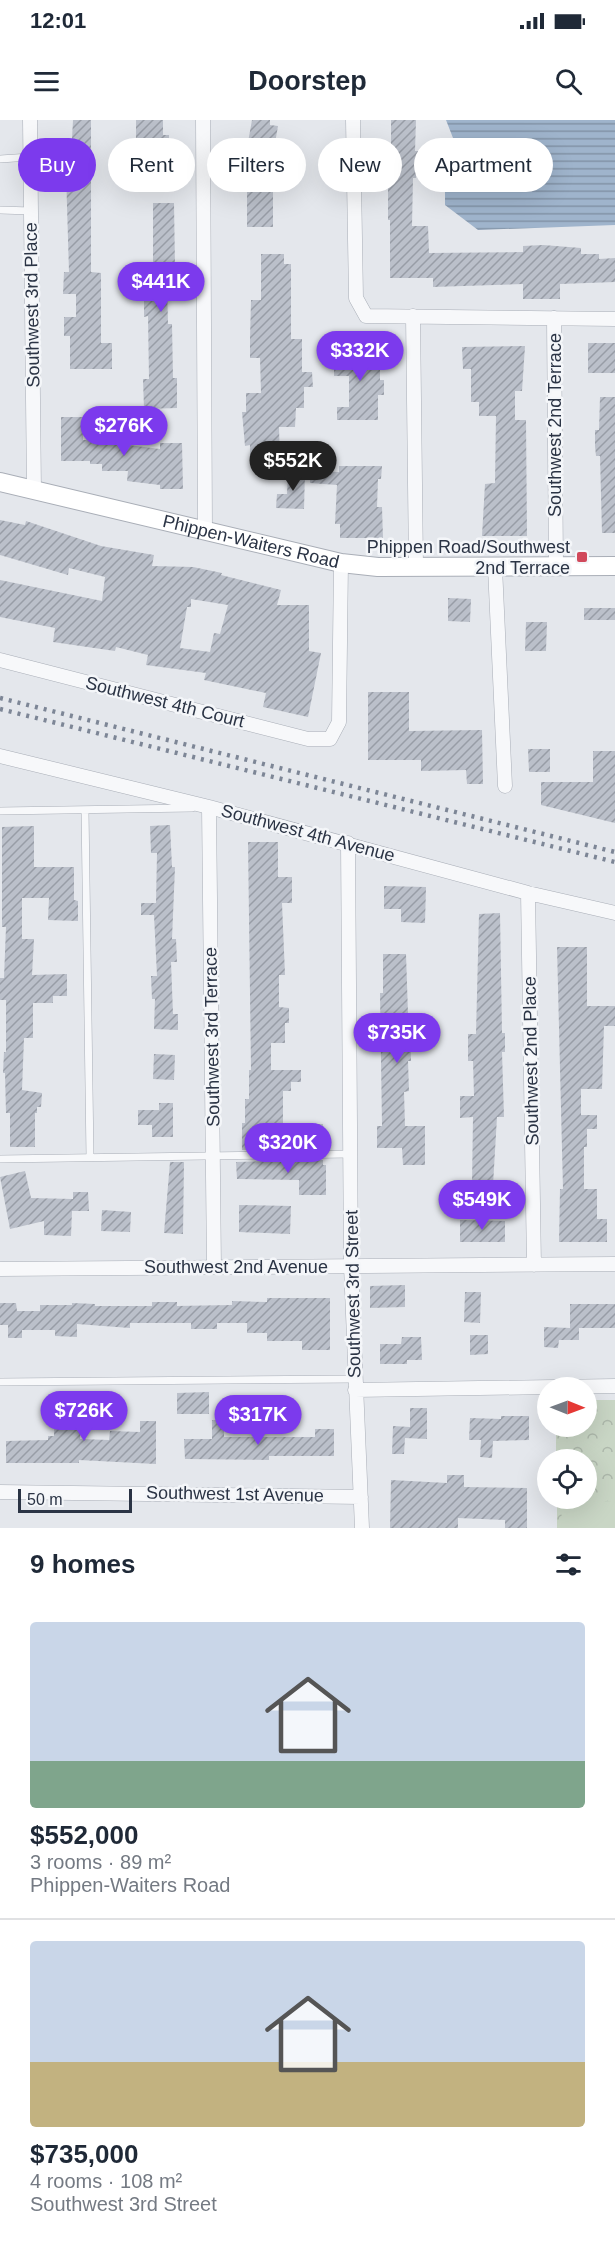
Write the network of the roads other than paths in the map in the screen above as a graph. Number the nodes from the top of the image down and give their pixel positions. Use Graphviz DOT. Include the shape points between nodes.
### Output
graph roads {
  1 [pos="30,120"];
  2 [pos="202,120"];
  3 [pos="353,120"];
  4 [pos="30,138"];
  5 [pos="18,158"];
  6 [pos="0,159"];
  7 [pos="31,192"];
  8 [pos="0,210"];
  9 [pos="31,212"];
  10 [pos="413,316"];
  11 [pos="554,318"];
  12 [pos="615,319"];
  13 [pos="0,482"];
  14 [pos="34,491"];
  15 [pos="206,530"];
  16 [pos="341,563"];
  17 [pos="615,566"];
  18 [pos="416,567"];
  19 [pos="495,567"];
  20 [pos="556,567"];
  21 [pos="0,660"];
  22 [pos="0,756"];
  23 [pos="505,786"];
  24 [pos="209,807"];
  25 [pos="85,810"];
  26 [pos="0,811"];
  27 [pos="348,843"];
  28 [pos="528,893"];
  29 [pos="615,913"];
  30 [pos="350,1154"];
  31 [pos="213,1155"];
  32 [pos="90,1157"];
  33 [pos="0,1159"];
  34 [pos="615,1264"];
  35 [pos="534,1265"];
  36 [pos="351,1266"];
  37 [pos="214,1267"];
  38 [pos="0,1269"];
  39 [pos="0,1382"];
  40 [pos="355,1384"];
  41 [pos="615,1386"];
  42 [pos="0,1492"];
  43 [pos="361,1497"];
  44 [pos="362,1528"];
  1 -- 4 [label="street, Southwest 3rd Place"];
  2 -- 15 [label="street"];
  3 -- 10 [label="street" via="356,298 366,316"];
  5 -- 6 [label="lane"];
  7 -- 9 [label="street, Southwest 3rd Place"];
  8 -- 9 [label="lane"];
  9 -- 14 [label="street, Southwest 3rd Place"];
  10 -- 11 [label="street"];
  10 -- 18 [label="street"];
  11 -- 12 [label="street"];
  11 -- 20 [label="street, Southwest 2nd Terrace"];
  13 -- 14 [label="street, Phippen-Waiters Road"];
  14 -- 15 [label="street, Phippen-Waiters Road"];
  15 -- 16 [label="street, Phippen-Waiters Road"];
  16 -- 18 [label="street, Phippen-Waiters Road"];
  16 -- 21 [label="street, Southwest 4th Court" via="339,722 330,739 308,739"];
  17 -- 20 [label="street, Phippen-Waiters Road"];
  18 -- 19 [label="street, Phippen-Waiters Road"];
  19 -- 20 [label="street, Phippen-Waiters Road"];
  19 -- 23 [label="street"];
  22 -- 24 [label="street, Southwest 4th Avenue"];
  24 -- 25 [label="lane"];
  24 -- 27 [label="street, Southwest 4th Avenue"];
  24 -- 31 [label="street, Southwest 3rd Terrace"];
  25 -- 26 [label="lane"];
  25 -- 32 [label="lane"];
  27 -- 28 [label="street, Southwest 4th Avenue"];
  27 -- 30 [label="street, Southwest 3rd Street"];
  28 -- 29 [label="street, Southwest 4th Avenue"];
  28 -- 35 [label="street, Southwest 2nd Place"];
  30 -- 31 [label="lane"];
  30 -- 36 [label="street, Southwest 3rd Street"];
  31 -- 32 [label="lane"];
  31 -- 37 [label="street, Southwest 3rd Terrace"];
  32 -- 33 [label="lane"];
  34 -- 35 [label="street, Southwest 2nd Avenue"];
  35 -- 36 [label="street, Southwest 2nd Avenue"];
  36 -- 37 [label="street, Southwest 2nd Avenue"];
  36 -- 40 [label="street, Southwest 3rd Street"];
  37 -- 38 [label="street, Southwest 2nd Avenue"];
  39 -- 40 [label="lane"];
  40 -- 41 [label="street"];
  40 -- 43 [label="street, Southwest 3rd Street"];
  42 -- 43 [label="street, Southwest 1st Avenue"];
  43 -- 44 [label="street, Southwest 3rd Street"];
}
